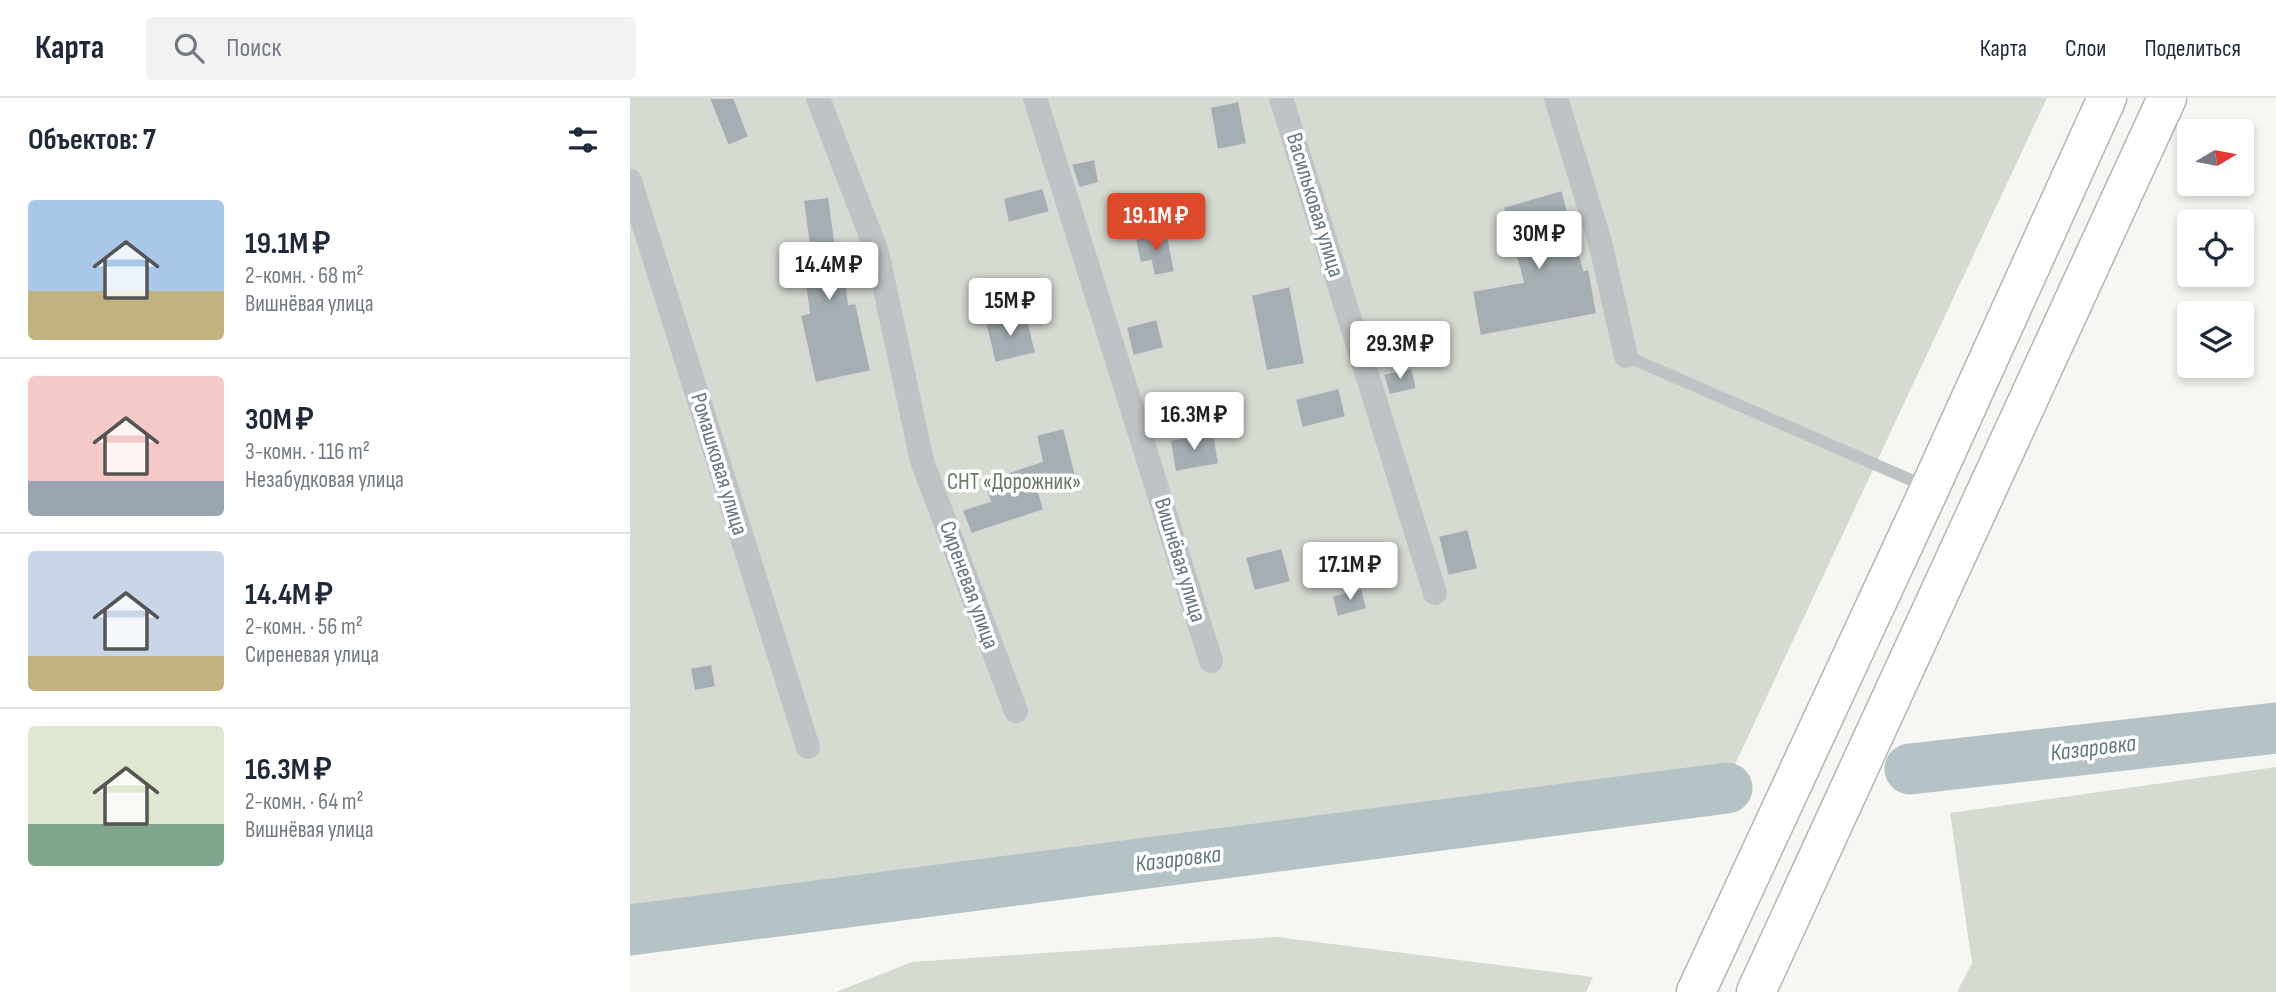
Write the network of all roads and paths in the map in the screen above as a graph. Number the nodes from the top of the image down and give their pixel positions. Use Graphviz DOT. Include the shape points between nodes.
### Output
graph roads {
  1 [pos="818,98"];
  2 [pos="1035,98"];
  3 [pos="1281,98"];
  4 [pos="1556,98"];
  5 [pos="2107,98"];
  6 [pos="2167,98"];
  7 [pos="630,181"];
  8 [pos="1626,356"];
  9 [pos="1930,488"];
  10 [pos="1435,593"];
  11 [pos="1211,661"];
  12 [pos="1016,711"];
  13 [pos="808,747"];
  14 [pos="1696,992"];
  15 [pos="1756,992"];
  1 -- 12 [label="street, Сиреневая улица" via="877,252 922,461"];
  2 -- 11 [label="street, Вишнёвая улица"];
  3 -- 10 [label="street, Васильковая улица"];
  4 -- 8 [label="street" via="1600,242"];
  5 -- 9 [label="highway"];
  6 -- 15 [label="highway"];
  7 -- 13 [label="street, Ромашковая улица"];
  8 -- 9 [label="lane"];
  9 -- 14 [label="highway"];
}
